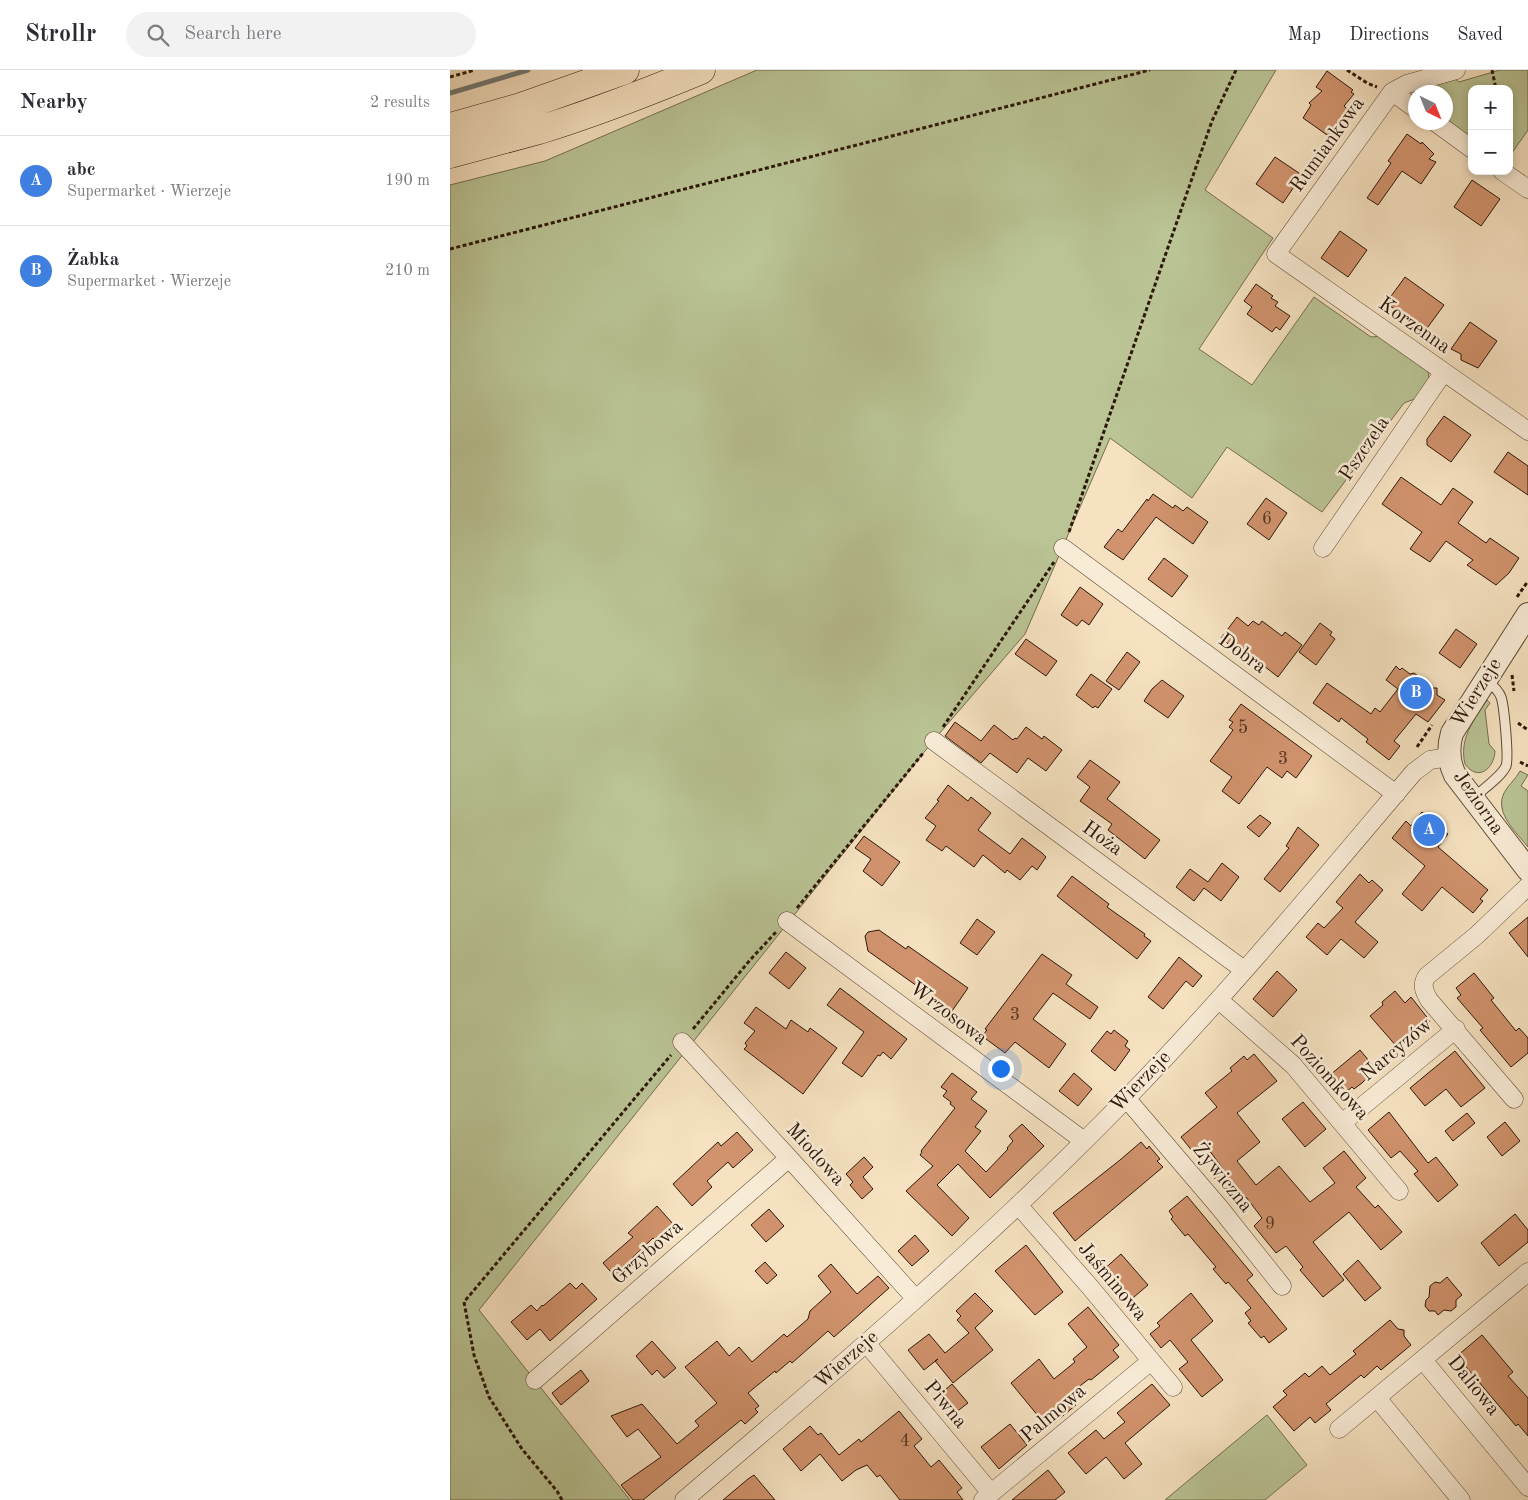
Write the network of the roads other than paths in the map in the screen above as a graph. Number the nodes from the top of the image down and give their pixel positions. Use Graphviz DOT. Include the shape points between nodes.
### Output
graph roads {
  1 [pos="626,70"];
  2 [pos="701,70"];
  3 [pos="1456,70"];
  4 [pos="1392,92"];
  5 [pos="1408,103"];
  6 [pos="450,127"];
  7 [pos="1446,130"];
  8 [pos="1468,146"];
  9 [pos="450,154"];
  10 [pos="1508,175"];
  11 [pos="1528,189"];
  12 [pos="1276,254"];
  13 [pos="1443,373"];
  14 [pos="1528,431"];
  15 [pos="1063,548"];
  16 [pos="1323,548"];
  17 [pos="1528,614"];
  18 [pos="1486,680"];
  19 [pos="934,741"];
  20 [pos="1449,757"];
  21 [pos="1396,794"];
  22 [pos="1473,798"];
  23 [pos="1528,870"];
  24 [pos="1528,886"];
  25 [pos="787,921"];
  26 [pos="1244,970"];
  27 [pos="1219,1000"];
  28 [pos="1456,1029"];
  29 [pos="682,1042"];
  30 [pos="1126,1098"];
  31 [pos="1514,1099"];
  32 [pos="1342,1123"];
  33 [pos="1084,1141"];
  34 [pos="789,1158"];
  35 [pos="1399,1191"];
  36 [pos="1018,1205"];
  37 [pos="1528,1272"];
  38 [pos="1282,1286"];
  39 [pos="915,1298"];
  40 [pos="867,1344"];
  41 [pos="1423,1360"];
  42 [pos="1151,1361"];
  43 [pos="535,1380"];
  44 [pos="1173,1387"];
  45 [pos="1377,1398"];
  46 [pos="1339,1429"];
  47 [pos="1528,1487"];
  48 [pos="987,1497"];
  49 [pos="684,1500"];
  50 [pos="1461,1500"];
  1 -- 6 [label="main road" via="521,107"];
  2 -- 9 [label="main road" via="588,114"];
  3 -- 4 [label="street, Rumiankowa" via="1407,84"];
  4 -- 5 [label="street"];
  4 -- 12 [label="street, Rumiankowa"];
  7 -- 8 [label="street"];
  10 -- 11 [label="street"];
  12 -- 13 [label="street, Korzenna"];
  13 -- 14 [label="street, Korzenna"];
  13 -- 16 [label="street, Pszczela"];
  15 -- 21 [label="street, Dobra"];
  17 -- 18 [label="street, Wierzeje"];
  18 -- 20 [label="street, Wierzeje" via="1452,733"];
  18 -- 22 [label="lane" via="1501,697 1508,752 1506,766 1501,773"];
  19 -- 26 [label="street, Hoża"];
  20 -- 21 [label="street, Wierzeje" via="1425,763"];
  20 -- 22 [label="street, Jeziorna" via="1455,775"];
  21 -- 26 [label="street, Wierzeje"];
  22 -- 23 [label="street, Jeziorna"];
  24 -- 28 [label="street" via="1424,981 1429,1000"];
  25 -- 33 [label="street, Wrzosowa"];
  26 -- 27 [label="street, Wierzeje"];
  27 -- 30 [label="street, Wierzeje"];
  27 -- 32 [label="street, Poziomkowa" via="1293,1065"];
  28 -- 31 [label="street"];
  28 -- 32 [label="street, Narcyzów"];
  29 -- 34 [label="street, Miodowa"];
  30 -- 33 [label="street, Wierzeje"];
  30 -- 38 [label="street, Żywiczna"];
  32 -- 35 [label="street, Poziomkowa"];
  33 -- 36 [label="street, Wierzeje"];
  34 -- 39 [label="street, Miodowa"];
  34 -- 43 [label="street, Grzybowa"];
  36 -- 39 [label="street, Wierzeje"];
  36 -- 42 [label="street, Jaśminowa"];
  37 -- 41 [label="street, Daliowa"];
  39 -- 40 [label="street, Wierzeje"];
  40 -- 48 [label="street, Piwna"];
  40 -- 49 [label="street, Wierzeje"];
  41 -- 45 [label="street, Daliowa"];
  41 -- 47 [label="street, Daliowa"];
  42 -- 44 [label="street, Jaśminowa"];
  42 -- 48 [label="street, Palmowa"];
  45 -- 46 [label="street, Daliowa"];
  45 -- 50 [label="street"];
}
